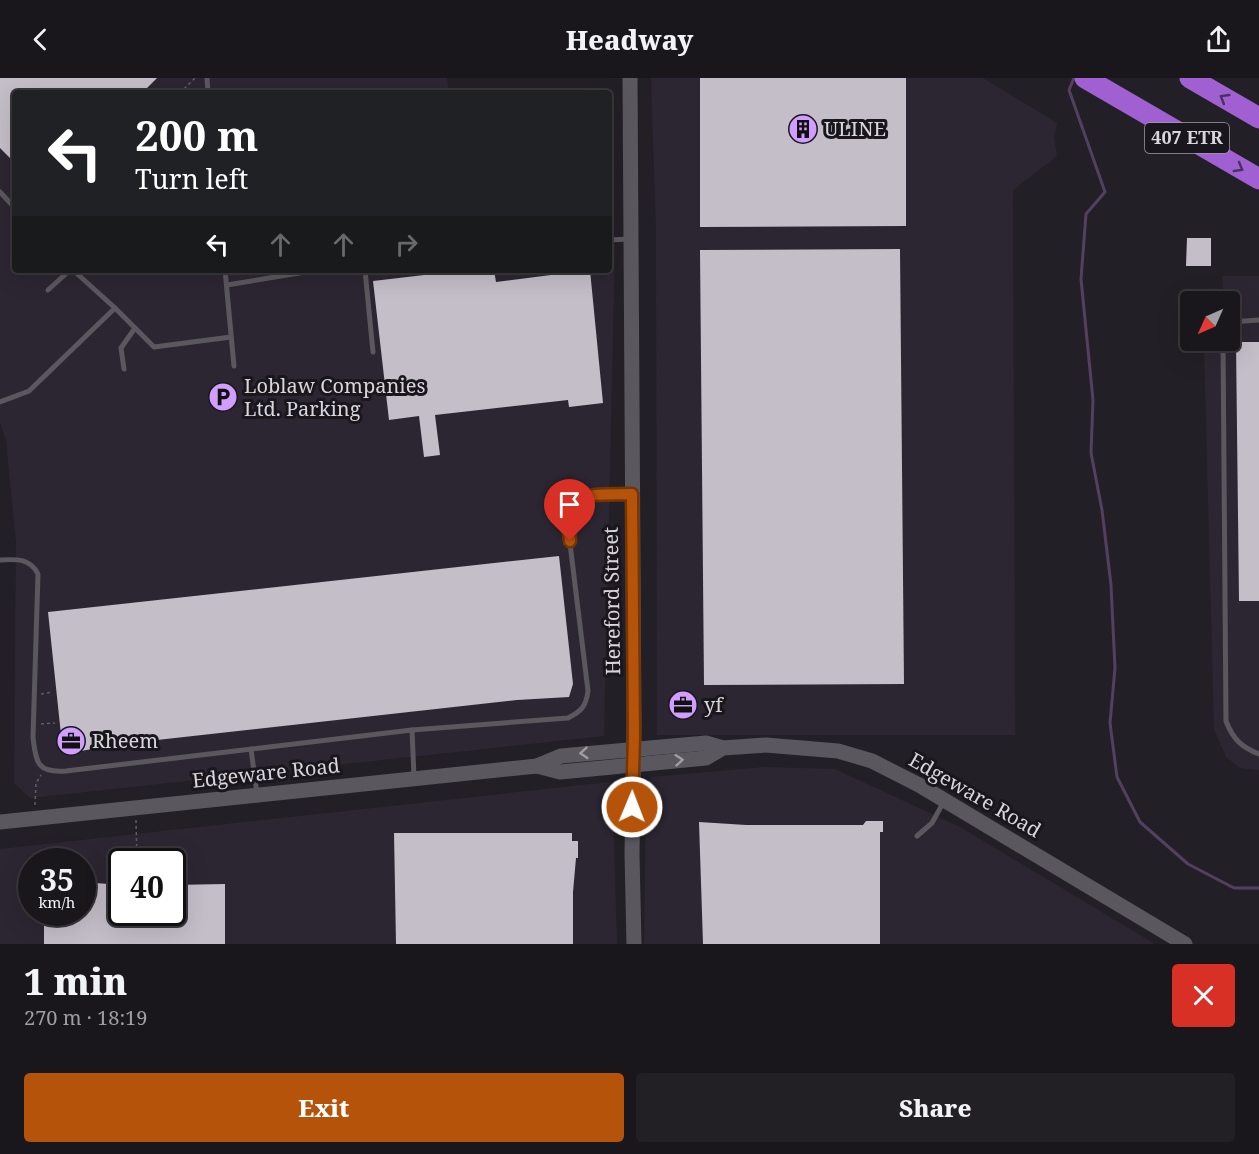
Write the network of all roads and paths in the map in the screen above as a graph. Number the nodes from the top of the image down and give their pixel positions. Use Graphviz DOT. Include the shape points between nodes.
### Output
graph roads {
  1 [pos="195,78"];
  2 [pos="630,78"];
  3 [pos="1085,78"];
  4 [pos="1190,78"];
  5 [pos="183,90"];
  6 [pos="1259,118"];
  7 [pos="1259,179"];
  8 [pos="0,192"];
  9 [pos="12,205"];
  10 [pos="632,239"];
  11 [pos="612,240"];
  12 [pos="68,273"];
  13 [pos="75,273"];
  14 [pos="225,273"];
  15 [pos="299,273"];
  16 [pos="365,273"];
  17 [pos="226,285"];
  18 [pos="48,290"];
  19 [pos="115,308"];
  20 [pos="1259,320"];
  21 [pos="1240,321"];
  22 [pos="135,328"];
  23 [pos="231,337"];
  24 [pos="1223,351"];
  25 [pos="373,352"];
  26 [pos="234,366"];
  27 [pos="124,369"];
  28 [pos="0,402"];
  29 [pos="632,494"];
  30 [pos="0,560"];
  31 [pos="52,692"];
  32 [pos="34,695"];
  33 [pos="55,723"];
  34 [pos="33,725"];
  35 [pos="412,730"];
  36 [pos="723,748"];
  37 [pos="251,749"];
  38 [pos="634,749"];
  39 [pos="1259,754"];
  40 [pos="633,765"];
  41 [pos="537,766"];
  42 [pos="46,770"];
  43 [pos="414,779"];
  44 [pos="257,795"];
  45 [pos="944,800"];
  46 [pos="135,808"];
  47 [pos="35,818"];
  48 [pos="0,822"];
  49 [pos="916,836"];
  50 [pos="137,848"];
  51 [pos="634,944"];
  52 [pos="1185,944"];
  1 -- 5 [label="path"];
  2 -- 10 [label="street, Hereford Street"];
  3 -- 7 [label="highway, 407 ETR, one-way"];
  6 -- 4 [label="highway, 407 ETR, one-way"];
  8 -- 9 [label="lane"];
  10 -- 11 [label="lane"];
  10 -- 29 [label="street, Hereford Street"];
  12 -- 18 [label="lane"];
  13 -- 19 [label="lane"];
  14 -- 17 [label="lane"];
  15 -- 17 [label="lane"];
  16 -- 25 [label="lane"];
  17 -- 23 [label="lane"];
  19 -- 22 [label="lane"];
  19 -- 28 [label="lane" via="29,391"];
  20 -- 21 [label="lane"];
  22 -- 23 [label="lane" via="154,347"];
  22 -- 27 [label="lane" via="121,348"];
  23 -- 26 [label="lane"];
  24 -- 39 [label="lane" via="1226,721 1240,744"];
  29 -- 35 [label="lane" via="591,496 576,501 567,519 588,691 586,704 579,712 567,717"];
  29 -- 38 [label="street, Hereford Street"];
  30 -- 32 [label="lane" via="22,560 38,574"];
  31 -- 32 [label="path"];
  32 -- 34 [label="lane"];
  33 -- 34 [label="path"];
  34 -- 42 [label="lane" via="35,757"];
  35 -- 37 [label="lane"];
  35 -- 43 [label="lane"];
  36 -- 38 [label="street, Edgeware Road" via="706,743"];
  40 -- 36 [label="street, Edgeware Road, one-way" via="706,758"];
  36 -- 45 [label="street, Edgeware Road" via="766,745 838,751 873,761"];
  37 -- 42 [label="lane" via="66,771"];
  37 -- 44 [label="lane"];
  38 -- 40 [label="street, Hereford Street"];
  38 -- 41 [label="street, Edgeware Road, one-way" via="561,756"];
  40 -- 41 [label="street, Edgeware Road" via="560,772"];
  40 -- 51 [label="street, Hereford Street"];
  41 -- 43 [label="street, Edgeware Road"];
  42 -- 47 [label="path" via="36,783"];
  43 -- 44 [label="street, Edgeware Road"];
  44 -- 46 [label="street, Edgeware Road"];
  45 -- 49 [label="lane" via="932,823"];
  45 -- 52 [label="street, Edgeware Road"];
  46 -- 47 [label="street, Edgeware Road"];
  46 -- 50 [label="path"];
  47 -- 48 [label="street, Edgeware Road"];
}
